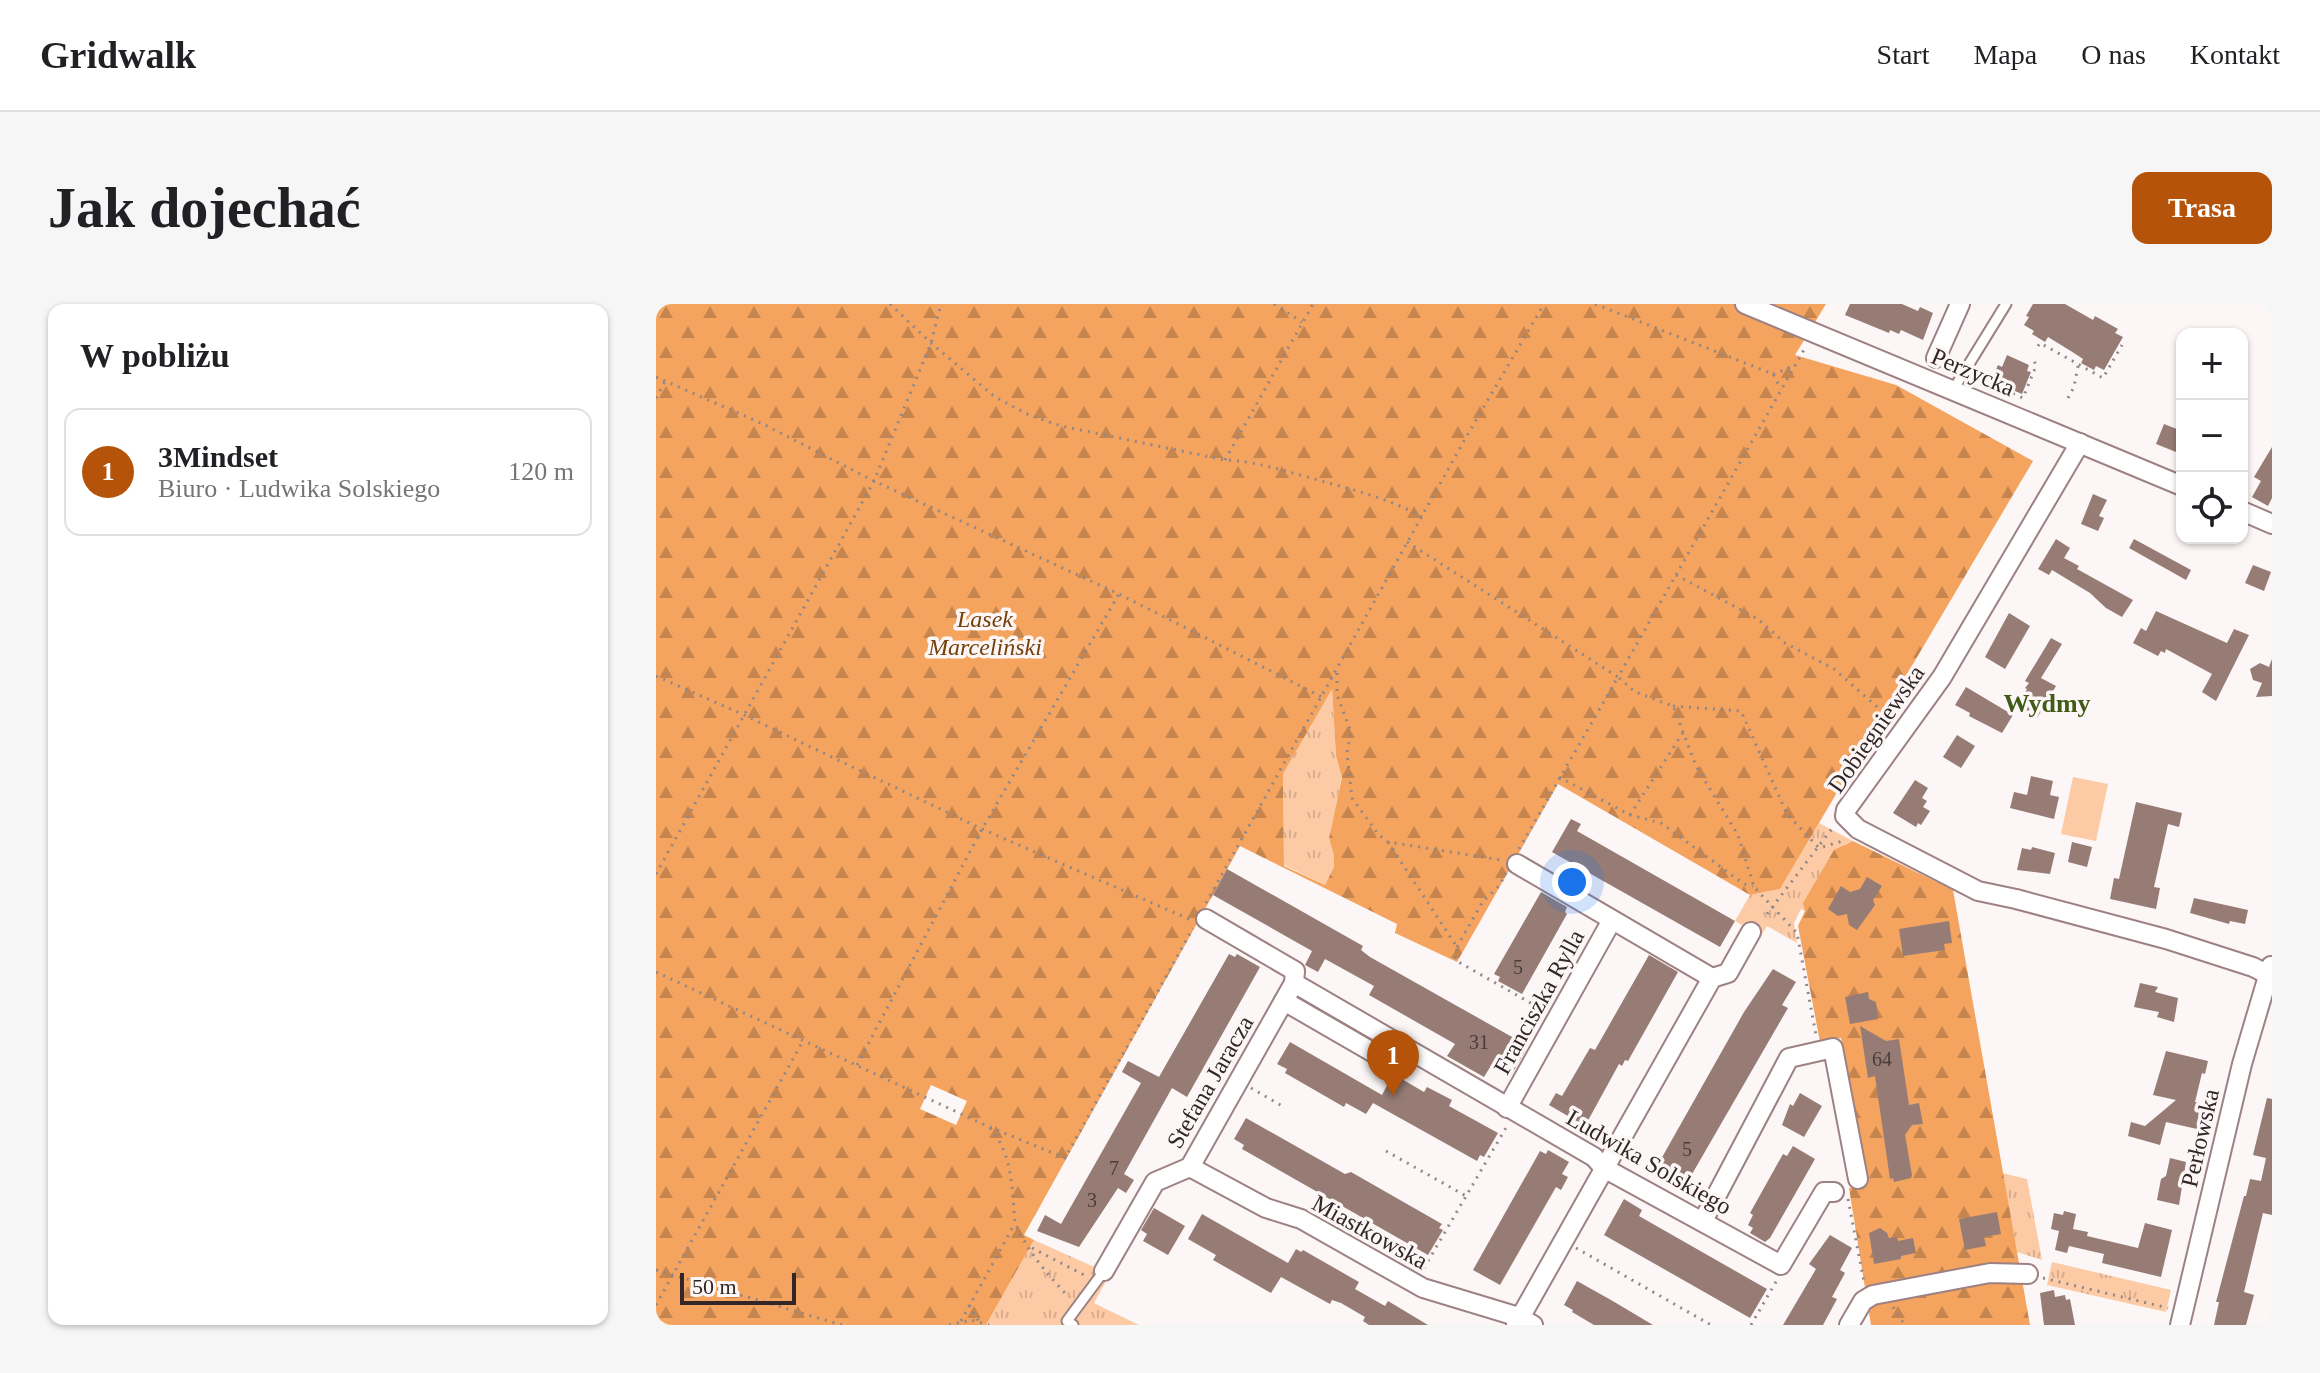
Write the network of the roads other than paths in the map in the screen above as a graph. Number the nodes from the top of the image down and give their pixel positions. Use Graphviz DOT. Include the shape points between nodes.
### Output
graph roads {
  1 [pos="1745,304"];
  2 [pos="1960,304"];
  3 [pos="2006,304"];
  4 [pos="1936,358"];
  5 [pos="1926,378"];
  6 [pos="1953,390"];
  7 [pos="2080,443"];
  8 [pos="2176,483"];
  9 [pos="2248,514"];
  10 [pos="2272,524"];
  11 [pos="1514,863"];
  12 [pos="1612,920"];
  13 [pos="1201,921"];
  14 [pos="1751,932"];
  15 [pos="2269,968"];
  16 [pos="1712,978"];
  17 [pos="1294,983"];
  18 [pos="1284,1001"];
  19 [pos="1411,1052"];
  20 [pos="1509,1114"];
  21 [pos="1190,1167"];
  22 [pos="1604,1168"];
  23 [pos="1858,1179"];
  24 [pos="1841,1195"];
  25 [pos="1703,1221"];
  26 [pos="2028,1274"];
  27 [pos="1100,1276"];
  28 [pos="1523,1322"];
  29 [pos="1073,1325"];
  30 [pos="1849,1325"];
  31 [pos="2180,1325"];
  1 -- 5 [label="street, Perzycka"];
  2 -- 4 [label="street"];
  3 -- 6 [label="lane"];
  4 -- 5 [label="lane"];
  5 -- 6 [label="street, Perzycka"];
  6 -- 7 [label="street, Perzycka"];
  7 -- 8 [label="street, Perzycka"];
  7 -- 15 [label="street, Dobiegniewska" via="1942,677 1845,816 1851,825 1978,891"];
  9 -- 10 [label="street"];
  11 -- 12 [label="street"];
  12 -- 16 [label="street"];
  12 -- 20 [label="street, Franciszka Rylla"];
  13 -- 17 [label="street, Ludwika Solskiego" via="1295,971"];
  14 -- 16 [label="street" via="1728,973"];
  15 -- 31 [label="street, Perłowska"];
  16 -- 22 [label="street"];
  17 -- 18 [label="street, Stefana Jaracza"];
  17 -- 19 [label="street, Ludwika Solskiego"];
  18 -- 19 [label="street" via="1386,1060"];
  18 -- 21 [label="street, Stefana Jaracza"];
  19 -- 20 [label="street, Ludwika Solskiego"];
  20 -- 22 [label="street, Ludwika Solskiego" via="1594,1157"];
  21 -- 27 [label="street, Stefana Jaracza" via="1155,1182"];
  21 -- 28 [label="street, Miastkowska" via="1266,1208 1301,1219 1423,1288"];
  22 -- 25 [label="street, Ludwika Solskiego"];
  22 -- 28 [label="street"];
  23 -- 25 [label="street" via="1833,1048 1818,1047 1789,1058"];
  24 -- 25 [label="street, Ludwika Solskiego" via="1824,1192 1781,1265"];
  26 -- 30 [label="street" via="1990,1273 1873,1295 1863,1301"];
  27 -- 29 [label="lane" via="1067,1321"];
}
